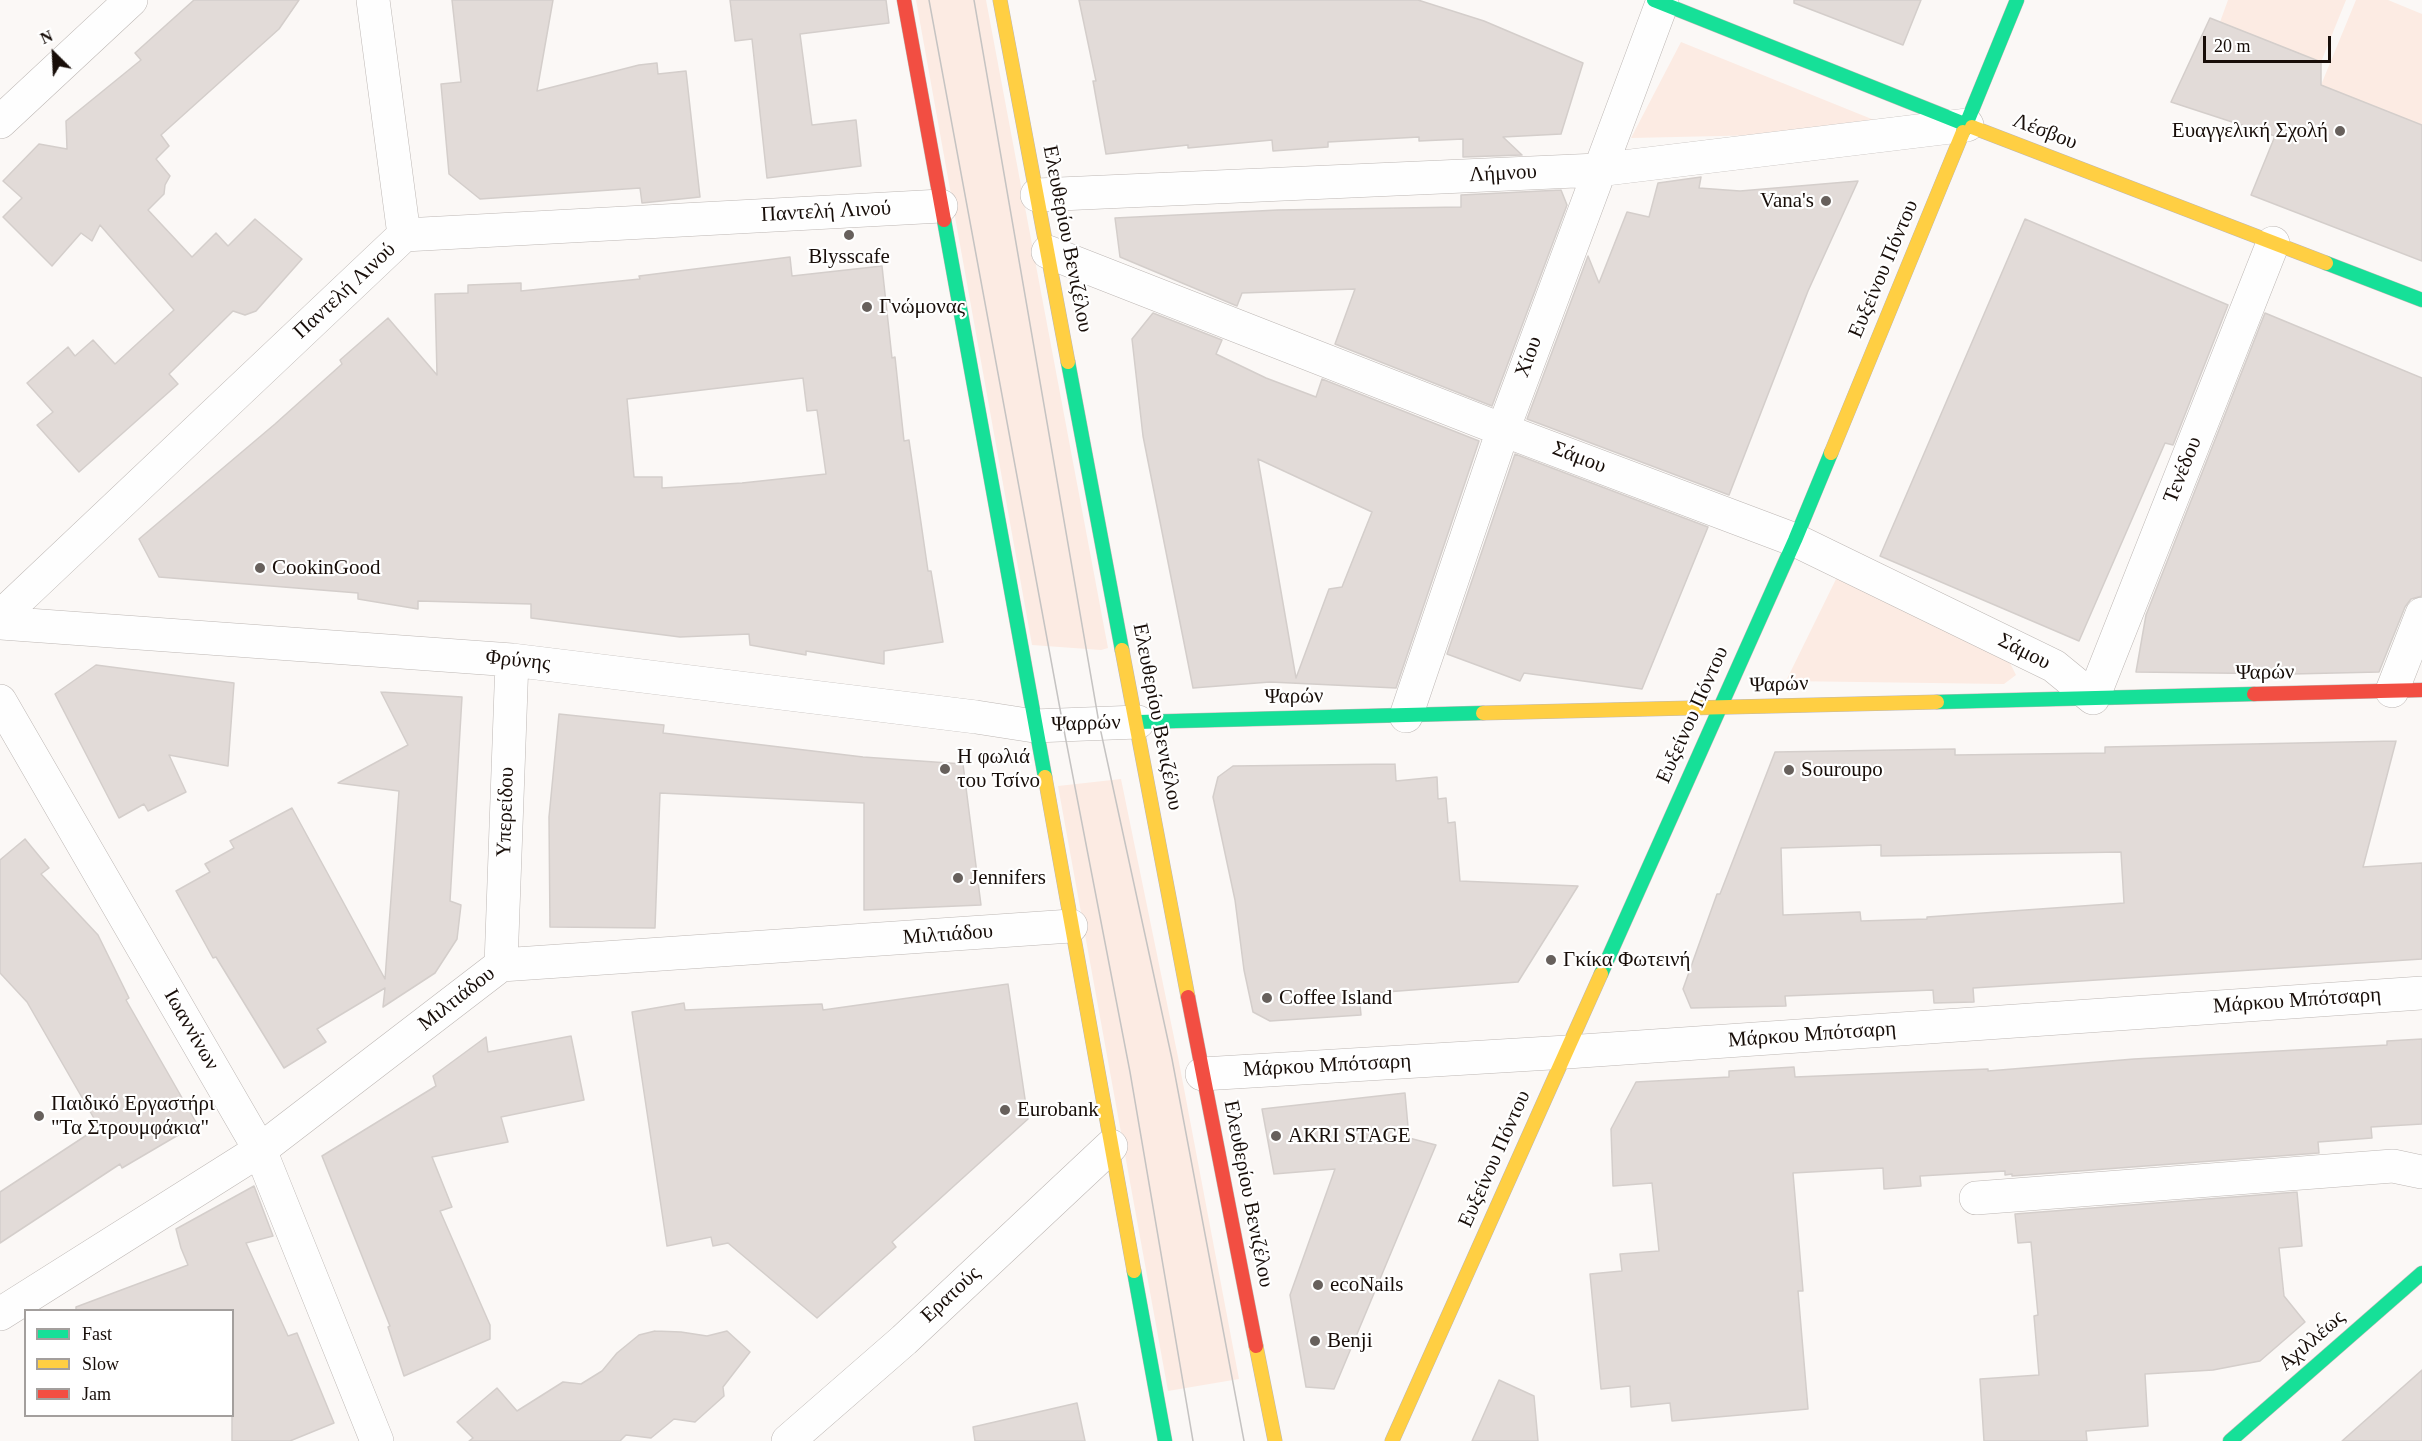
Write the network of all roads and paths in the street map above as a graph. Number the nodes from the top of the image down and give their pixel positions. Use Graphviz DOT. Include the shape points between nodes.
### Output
graph roads {
  1 [pos="132,0"];
  2 [pos="373,0"];
  3 [pos="904,0"];
  4 [pos="1000,0"];
  5 [pos="2017,0"];
  6 [pos="1658,1"];
  7 [pos="0,122"];
  8 [pos="1967,125"];
  9 [pos="1598,170"];
  10 [pos="1037,195"];
  11 [pos="940,206"];
  12 [pos="404,235"];
  13 [pos="2273,243"];
  14 [pos="1048,252"];
  15 [pos="2422,300"];
  16 [pos="1503,430"];
  17 [pos="1795,540"];
  18 [pos="2422,614"];
  19 [pos="0,617"];
  20 [pos="0,623"];
  21 [pos="512,660"];
  22 [pos="2407,691"];
  23 [pos="2093,698"];
  24 [pos="0,701"];
  25 [pos="1720,708"];
  26 [pos="1406,716"];
  27 [pos="1138,722"];
  28 [pos="1034,726"];
  29 [pos="1071,926"];
  30 [pos="501,965"];
  31 [pos="2422,993"];
  32 [pos="1567,1052"];
  33 [pos="1202,1074"];
  34 [pos="1111,1146"];
  35 [pos="260,1150"];
  36 [pos="2422,1172"];
  37 [pos="1976,1198"];
  38 [pos="2422,1273"];
  39 [pos="0,1314"];
  40 [pos="377,1441"];
  41 [pos="788,1441"];
  42 [pos="1165,1441"];
  43 [pos="1275,1441"];
  44 [pos="1392,1441"];
  45 [pos="2230,1441"];
  1 -- 7 [label="street"];
  2 -- 12 [label="street"];
  3 -- 11 [label="street"];
  4 -- 10 [label="street, Ελευθερίου Βενιζέλου"];
  5 -- 8 [label="street, Ευξείνου Πόντου"];
  6 -- 8 [label="street, Λέσβου"];
  6 -- 9 [label="street, Χίου"];
  8 -- 9 [label="street, Λήμνου"];
  8 -- 13 [label="street, Λέσβου"];
  8 -- 17 [label="street, Ευξείνου Πόντου"];
  9 -- 10 [label="street, Λήμνου"];
  9 -- 16 [label="street, Χίου"];
  10 -- 14 [label="street, Ελευθερίου Βενιζέλου"];
  11 -- 12 [label="street, Παντελή Λινού"];
  11 -- 28 [label="street"];
  12 -- 19 [label="street, Παντελή Λινού"];
  13 -- 15 [label="street, Λέσβου"];
  13 -- 23 [label="street, Τενέδου"];
  14 -- 16 [label="street, Σάμου"];
  14 -- 27 [label="street, Ελευθερίου Βενιζέλου"];
  16 -- 17 [label="street, Σάμου"];
  16 -- 26 [label="street, Χίου"];
  17 -- 23 [label="street, Σάμου" via="2054,666"];
  17 -- 25 [label="street, Ευξείνου Πόντου"];
  18 -- 22 [label="street"];
  20 -- 21 [label="street, Φρύνης"];
  21 -- 28 [label="street, Φρύνης"];
  21 -- 30 [label="street, Υπερείδου"];
  22 -- 23 [label="street, Ψαρών"];
  23 -- 25 [label="street, Ψαρών"];
  24 -- 35 [label="street, Ιωαννίνων"];
  25 -- 26 [label="street, Ψαρών"];
  25 -- 32 [label="street, Ευξείνου Πόντου"];
  26 -- 27 [label="street, Ψαρών"];
  27 -- 28 [label="street, Ψαρρών"];
  27 -- 33 [label="street, Ελευθερίου Βενιζέλου"];
  28 -- 29 [label="street"];
  29 -- 30 [label="street, Μιλτιάδου"];
  29 -- 34 [label="street"];
  30 -- 35 [label="street, Μιλτιάδου"];
  31 -- 32 [label="street, Μάρκου Μπότσαρη"];
  32 -- 33 [label="street, Μάρκου Μπότσαρη"];
  32 -- 44 [label="street, Ευξείνου Πόντου"];
  33 -- 43 [label="street, Ελευθερίου Βενιζέλου"];
  34 -- 41 [label="street, Ερατούς" via="904,1340"];
  34 -- 42 [label="street"];
  35 -- 39 [label="street, Μιλτιάδου"];
  35 -- 40 [label="street, Ιωαννίνων"];
  36 -- 37 [label="street" via="2393,1166"];
  38 -- 45 [label="street, Αχιλλέως"];
}
